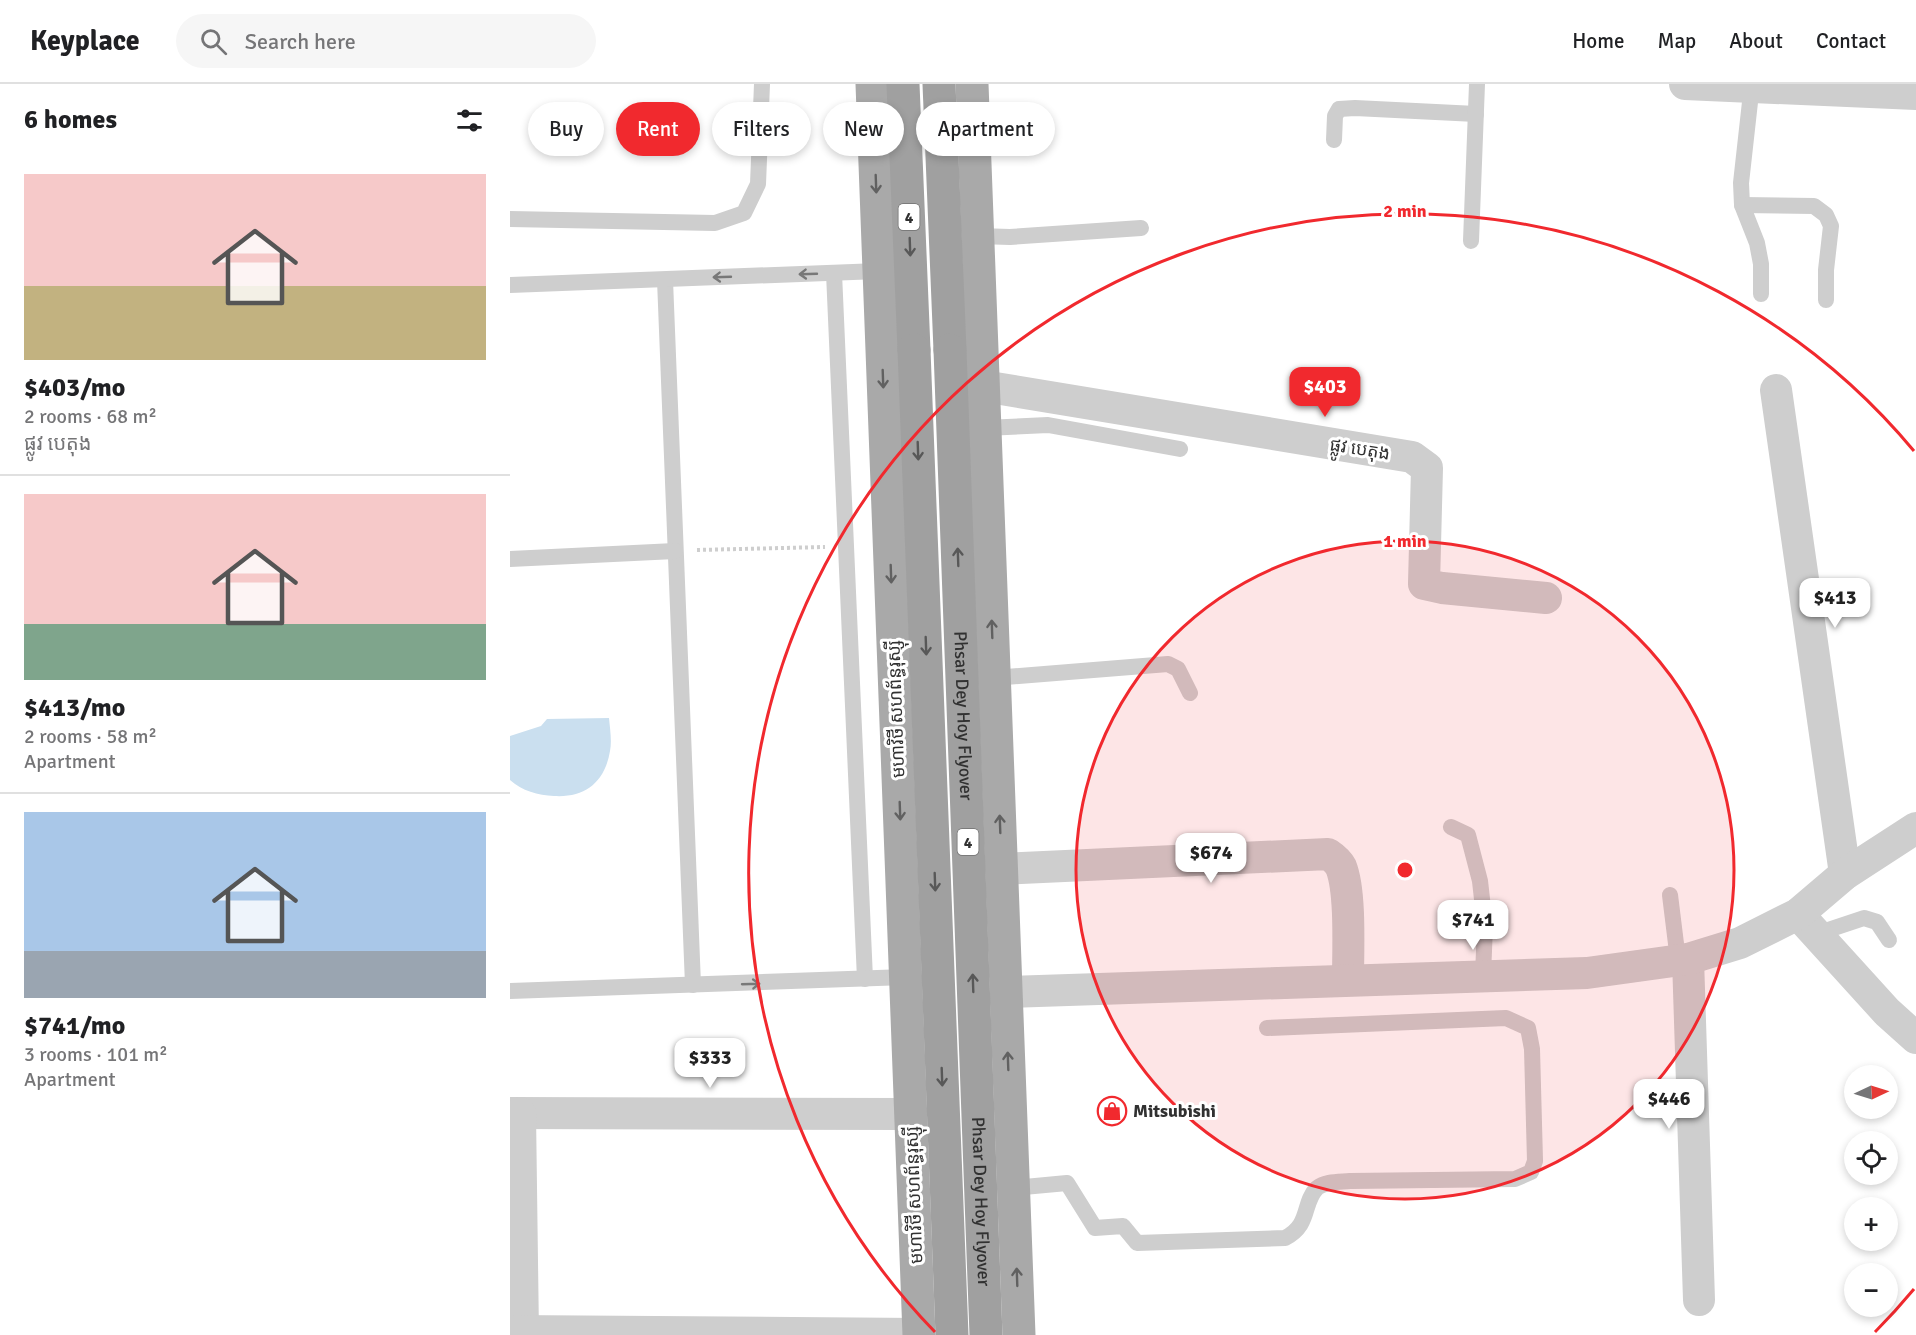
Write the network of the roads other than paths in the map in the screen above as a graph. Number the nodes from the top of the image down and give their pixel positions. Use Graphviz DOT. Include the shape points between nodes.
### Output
graph roads {
  1 [pos="762,84"];
  2 [pos="872,84"];
  3 [pos="903,84"];
  4 [pos="939,84"];
  5 [pos="976,84"];
  6 [pos="1477,84"];
  7 [pos="1685,84"];
  8 [pos="1752,85"];
  9 [pos="1916,94"];
  10 [pos="1476,114"];
  11 [pos="1334,140"];
  12 [pos="1742,205"];
  13 [pos="510,219"];
  14 [pos="1141,228"];
  15 [pos="978,236"];
  16 [pos="1471,241"];
  17 [pos="879,271"];
  18 [pos="834,273"];
  19 [pos="665,280"];
  20 [pos="510,285"];
  21 [pos="1761,294"];
  22 [pos="1826,300"];
  23 [pos="983,386"];
  24 [pos="1776,390"];
  25 [pos="985,428"];
  26 [pos="1180,449"];
  27 [pos="675,551"];
  28 [pos="510,559"];
  29 [pos="1546,598"];
  30 [pos="994,678"];
  31 [pos="1190,693"];
  32 [pos="1451,827"];
  33 [pos="1916,828"];
  34 [pos="1001,870"];
  35 [pos="1845,874"];
  36 [pos="1670,895"];
  37 [pos="1807,924"];
  38 [pos="1889,940"];
  39 [pos="1683,959"];
  40 [pos="1483,975"];
  41 [pos="906,977"];
  42 [pos="865,979"];
  43 [pos="1348,980"];
  44 [pos="693,985"];
  45 [pos="510,991"];
  46 [pos="1006,992"];
  47 [pos="1267,1028"];
  48 [pos="1916,1038"];
  49 [pos="1010,1108"];
  50 [pos="515,1113"];
  51 [pos="910,1114"];
  52 [pos="1013,1188"];
  53 [pos="1699,1300"];
  54 [pos="519,1332"];
  55 [pos="919,1335"];
  56 [pos="952,1335"];
  57 [pos="986,1335"];
  58 [pos="1019,1335"];
  1 -- 13 [label="lane" via="758,184 744,213 715,223"];
  2 -- 17 [label="main road, មហាវិថី សហព័ន្ធរុស្ស៊ី, one-way"];
  3 -- 56 [label="highway, Phsar Dey Hoy Flyover / 4, one-way, bridge"];
  57 -- 4 [label="highway, Phsar Dey Hoy Flyover / 4, one-way, bridge"];
  5 -- 15 [label="main road"];
  6 -- 10 [label="lane"];
  7 -- 8 [label="street"];
  8 -- 9 [label="street"];
  8 -- 12 [label="lane"];
  10 -- 11 [label="lane" via="1339,109"];
  10 -- 16 [label="lane"];
  12 -- 21 [label="lane" via="1757,243"];
  12 -- 22 [label="lane" via="1814,207 1826,215 1831,225"];
  14 -- 15 [label="lane"];
  15 -- 23 [label="main road"];
  17 -- 18 [label="lane"];
  17 -- 41 [label="main road, មហាវិថី សហព័ន្ធរុស្ស៊ី, one-way"];
  18 -- 19 [label="lane, one-way"];
  18 -- 42 [label="lane"];
  19 -- 20 [label="lane"];
  19 -- 27 [label="lane"];
  23 -- 25 [label="main road"];
  23 -- 29 [label="street, ផ្លូវ បេតុង" via="1412,457 1427,468 1424,584"];
  24 -- 35 [label="street"];
  25 -- 26 [label="lane" via="1048,425"];
  30 -- 25 [label="main road, one-way"];
  27 -- 28 [label="lane"];
  27 -- 44 [label="lane"];
  30 -- 31 [label="lane" via="1168,664 1178,669"];
  34 -- 30 [label="main road, one-way"];
  32 -- 40 [label="lane" via="1468,836 1480,880 1485,926"];
  33 -- 35 [label="street"];
  34 -- 43 [label="street" via="1328,854 1342,868 1346,893"];
  34 -- 46 [label="main road"];
  35 -- 37 [label="street"];
  36 -- 39 [label="lane"];
  37 -- 38 [label="lane" via="1864,918 1876,922"];
  37 -- 39 [label="street"];
  37 -- 48 [label="street"];
  39 -- 40 [label="street" via="1587,973"];
  39 -- 53 [label="street"];
  40 -- 43 [label="street"];
  41 -- 42 [label="lane"];
  41 -- 51 [label="main road, មហាវិថី សហព័ន្ធរុស្ស៊ី"];
  44 -- 42 [label="lane, one-way"];
  43 -- 46 [label="street"];
  44 -- 45 [label="lane"];
  49 -- 46 [label="main road, one-way"];
  47 -- 52 [label="lane" via="1506,1018 1528,1028 1535,1161 1531,1172 1515,1179 1326,1183 1317,1188 1296,1233 1285,1238 1149,1243 1137,1243 1123,1226 1095,1228 1067,1184"];
  49 -- 51 [label="main road" via="990,1138 961,1150 928,1140"];
  49 -- 52 [label="main road"];
  50 -- 51 [label="street"];
  50 -- 54 [label="street"];
  51 -- 55 [label="main road, មហាវិថី សហព័ន្ធរុស្ស៊ី"];
  58 -- 52 [label="main road, one-way"];
  54 -- 55 [label="street"];
}
